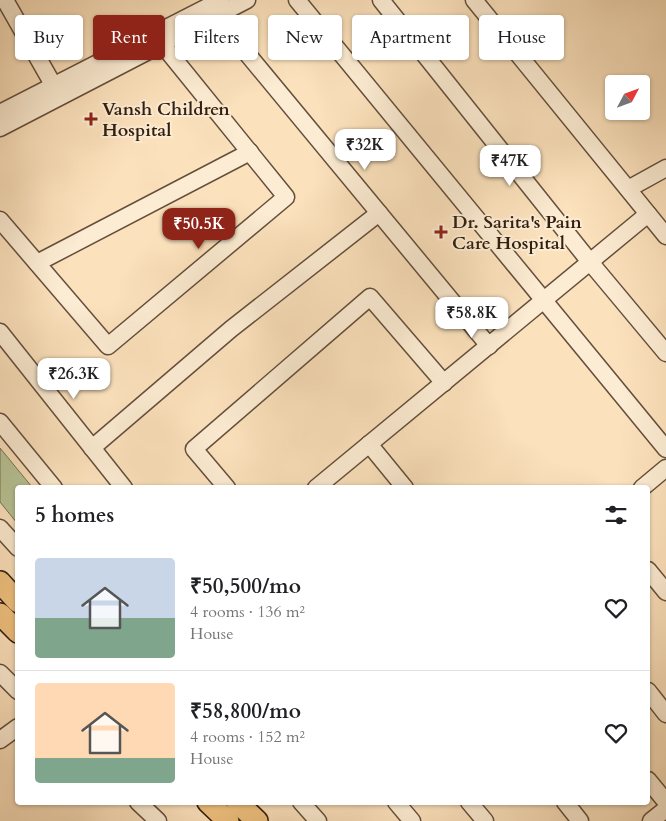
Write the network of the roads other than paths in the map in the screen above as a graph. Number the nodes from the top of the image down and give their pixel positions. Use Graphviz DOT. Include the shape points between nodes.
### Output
graph roads {
  1 [pos="5,0"];
  2 [pos="221,0"];
  3 [pos="247,0"];
  4 [pos="297,0"];
  5 [pos="381,0"];
  6 [pos="474,0"];
  7 [pos="218,15"];
  8 [pos="165,48"];
  9 [pos="126,60"];
  10 [pos="252,60"];
  11 [pos="57,91"];
  12 [pos="0,113"];
  13 [pos="0,128"];
  14 [pos="250,152"];
  15 [pos="666,168"];
  16 [pos="628,189"];
  17 [pos="379,213"];
  18 [pos="648,214"];
  19 [pos="0,220"];
  20 [pos="666,236"];
  21 [pos="590,262"];
  22 [pos="37,263"];
  23 [pos="544,300"];
  24 [pos="0,332"];
  25 [pos="489,346"];
  26 [pos="666,353"];
  27 [pos="444,383"];
  28 [pos="0,422"];
  29 [pos="369,444"];
  30 [pos="92,448"];
  31 [pos="666,449"];
  32 [pos="666,468"];
  33 [pos="52,485"];
  34 [pos="122,485"];
  35 [pos="224,485"];
  36 [pos="320,485"];
  37 [pos="403,485"];
  38 [pos="646,485"];
  39 [pos="0,528"];
  40 [pos="15,545"];
  41 [pos="650,572"];
  42 [pos="0,582"];
  43 [pos="666,592"];
  44 [pos="15,599"];
  45 [pos="0,614"];
  46 [pos="15,629"];
  47 [pos="0,673"];
  48 [pos="15,688"];
  49 [pos="650,694"];
  50 [pos="666,714"];
  51 [pos="15,728"];
  52 [pos="0,740"];
  53 [pos="650,782"];
  54 [pos="666,802"];
  55 [pos="141,805"];
  56 [pos="211,805"];
  57 [pos="240,805"];
  58 [pos="304,805"];
  59 [pos="400,805"];
  60 [pos="472,805"];
  61 [pos="567,805"];
  62 [pos="666,809"];
  63 [pos="158,821"];
  64 [pos="228,821"];
  65 [pos="257,821"];
  66 [pos="318,821"];
  67 [pos="412,821"];
  68 [pos="486,821"];
  69 [pos="580,821"];
  70 [pos="651,821"];
  1 -- 11 [label="street"];
  2 -- 11 [label="street"];
  3 -- 7 [label="street"];
  4 -- 23 [label="street"];
  5 -- 21 [label="street"];
  6 -- 16 [label="street"];
  8 -- 14 [label="street"];
  9 -- 11 [label="street"];
  10 -- 17 [label="street"];
  11 -- 12 [label="street"];
  11 -- 13 [label="street"];
  14 -- 22 [label="street"];
  14 -- 22 [label="street" via="286,197 108,346"];
  15 -- 16 [label="street"];
  16 -- 18 [label="street"];
  17 -- 25 [label="street"];
  17 -- 30 [label="street" via="231,329"];
  18 -- 20 [label="street"];
  18 -- 21 [label="street"];
  19 -- 22 [label="street"];
  21 -- 23 [label="street"];
  21 -- 26 [label="street"];
  23 -- 25 [label="street"];
  23 -- 31 [label="street"];
  24 -- 30 [label="street"];
  25 -- 27 [label="street"];
  27 -- 29 [label="street"];
  27 -- 35 [label="street" via="370,298 194,449"];
  28 -- 33 [label="street"];
  29 -- 36 [label="street"];
  29 -- 37 [label="street"];
  30 -- 34 [label="street"];
  32 -- 38 [label="street"];
  39 -- 40 [label="street"];
  41 -- 43 [label="street"];
  42 -- 44 [label="main road"];
  45 -- 46 [label="main road"];
  47 -- 48 [label="street"];
  49 -- 50 [label="street"];
  51 -- 52 [label="street"];
  53 -- 54 [label="street"];
  55 -- 63 [label="street"];
  56 -- 64 [label="main road"];
  57 -- 65 [label="main road"];
  58 -- 66 [label="street"];
  59 -- 67 [label="street"];
  60 -- 68 [label="street"];
  61 -- 69 [label="street"];
  62 -- 70 [label="street"];
}
